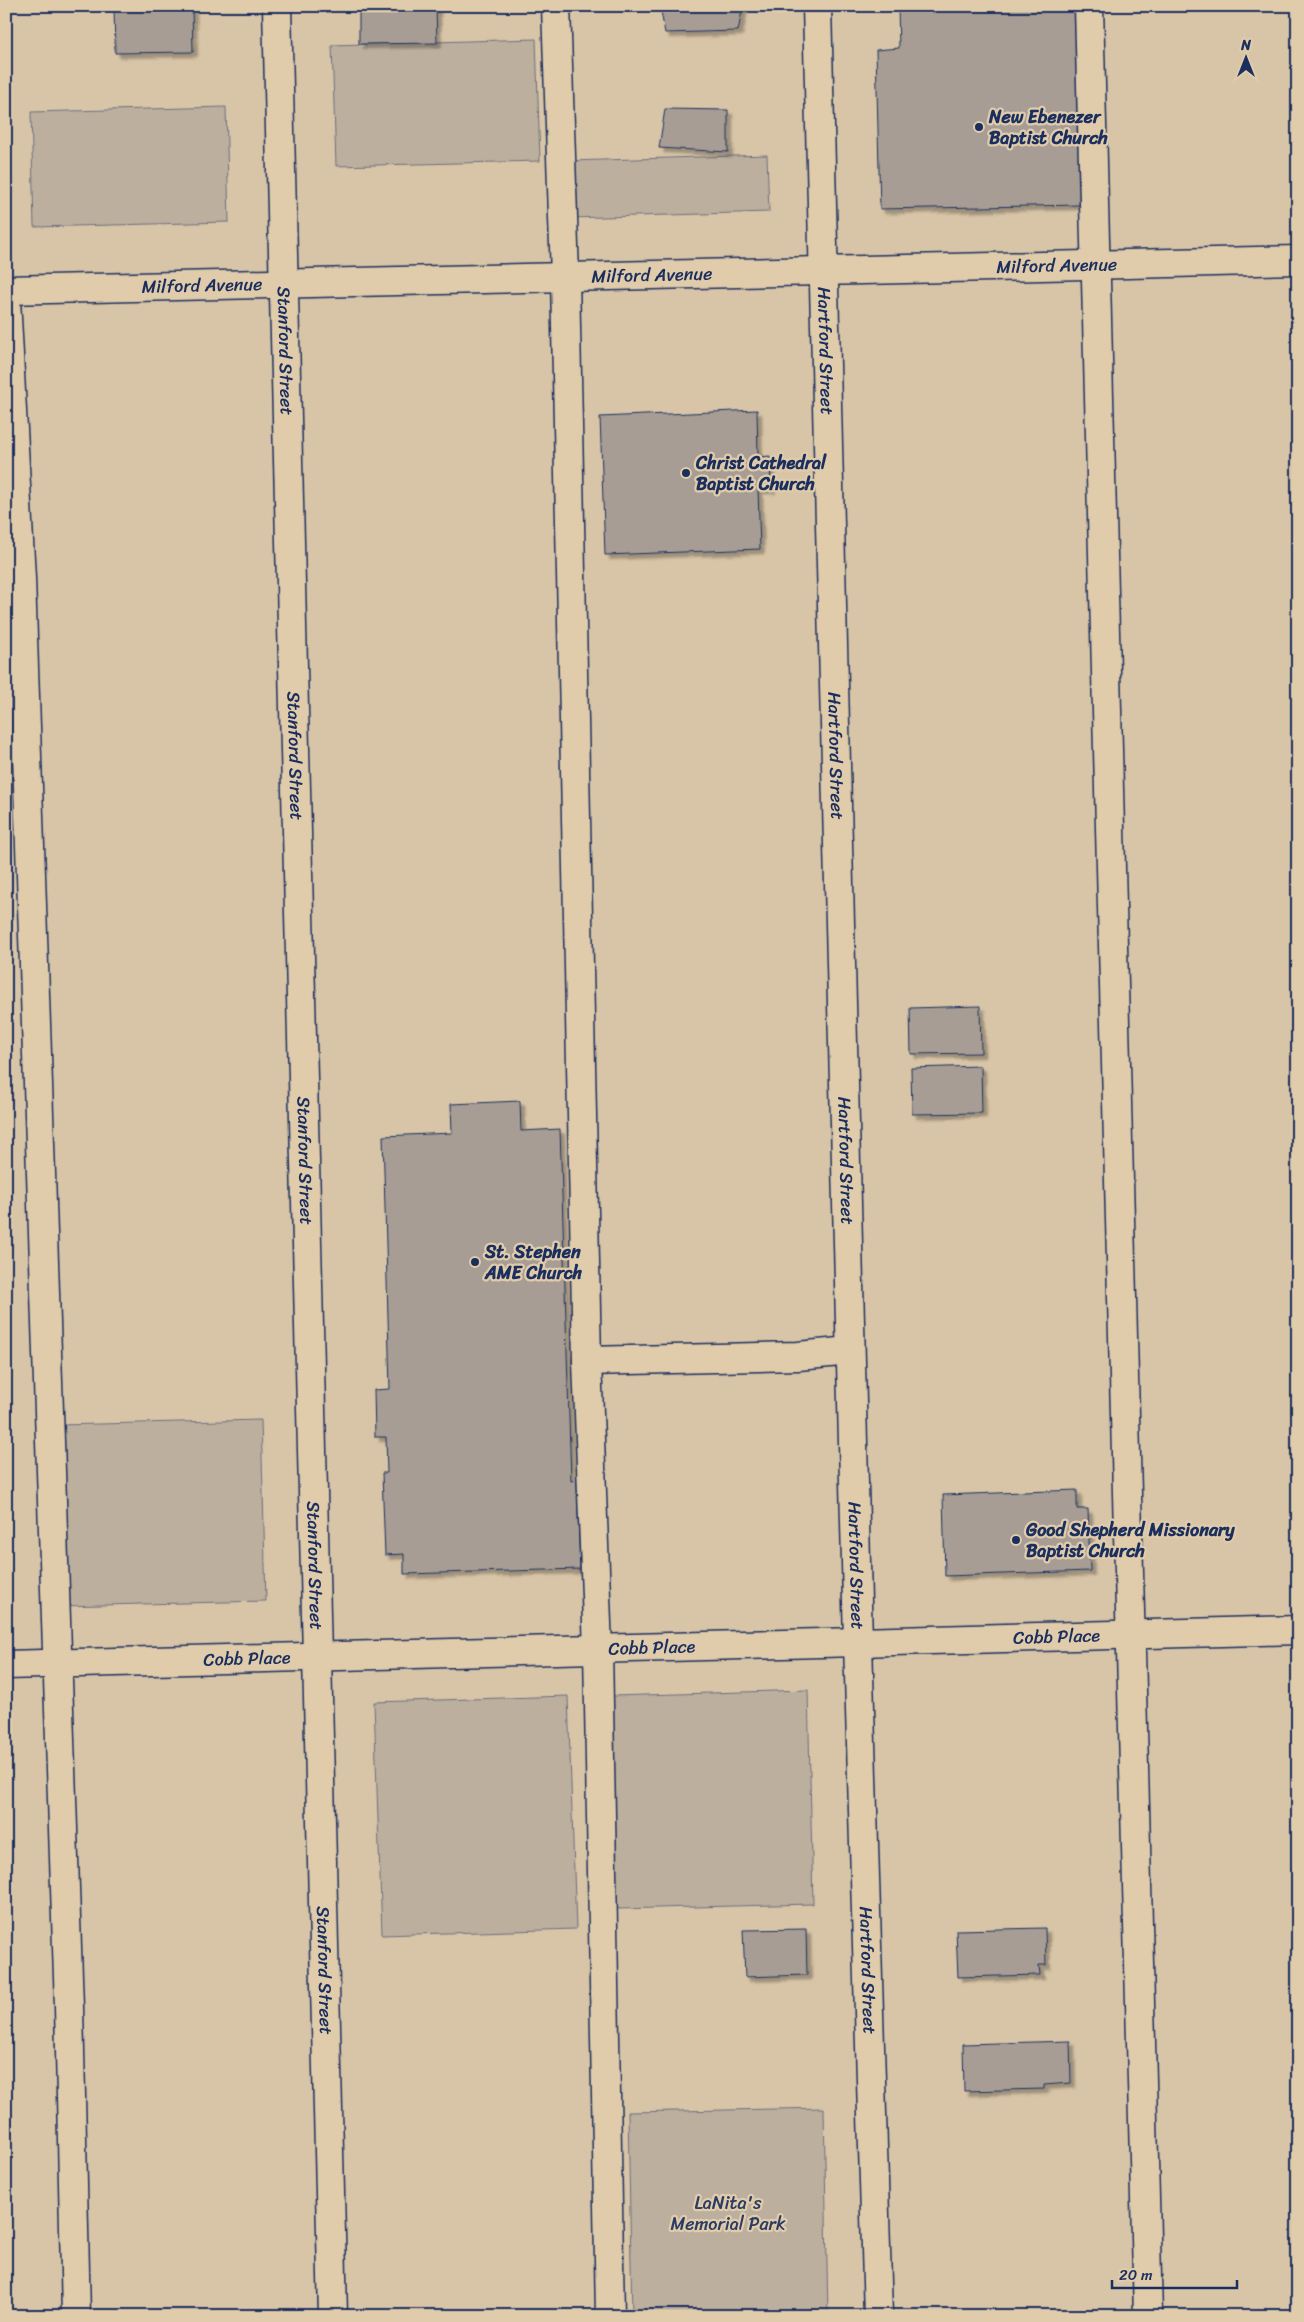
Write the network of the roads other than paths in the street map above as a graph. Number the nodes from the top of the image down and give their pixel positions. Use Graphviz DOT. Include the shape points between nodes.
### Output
graph roads {
  1 [pos="277,6"];
  2 [pos="556,6"];
  3 [pos="817,6"];
  4 [pos="1089,6"];
  5 [pos="1298,260"];
  6 [pos="1094,264"];
  7 [pos="823,270"];
  8 [pos="565,277"];
  9 [pos="284,284"];
  10 [pos="6,290"];
  11 [pos="6,299"];
  12 [pos="850,1351"];
  13 [pos="588,1361"];
  14 [pos="1298,1630"];
  15 [pos="1132,1635"];
  16 [pos="858,1642"];
  17 [pos="598,1649"];
  18 [pos="317,1657"];
  19 [pos="57,1663"];
  20 [pos="6,1664"];
  21 [pos="76,2316"];
  22 [pos="333,2316"];
  23 [pos="610,2316"];
  24 [pos="878,2316"];
  25 [pos="1148,2316"];
  1 -- 9 [label="street, Stanford Street"];
  2 -- 8 [label="street"];
  3 -- 7 [label="street, Hartford Street"];
  4 -- 6 [label="street"];
  5 -- 6 [label="street, Milford Avenue"];
  6 -- 7 [label="street, Milford Avenue"];
  6 -- 15 [label="street"];
  7 -- 8 [label="street, Milford Avenue"];
  7 -- 12 [label="street, Hartford Street"];
  8 -- 9 [label="street, Milford Avenue"];
  8 -- 13 [label="street"];
  9 -- 10 [label="street, Milford Avenue"];
  9 -- 18 [label="street, Stanford Street"];
  11 -- 19 [label="street" via="21,598"];
  12 -- 13 [label="street" via="798,1356"];
  12 -- 16 [label="street, Hartford Street"];
  13 -- 17 [label="street"];
  14 -- 15 [label="street, Cobb Place"];
  15 -- 16 [label="street, Cobb Place"];
  15 -- 25 [label="street"];
  16 -- 17 [label="street, Cobb Place"];
  16 -- 24 [label="street, Hartford Street"];
  17 -- 18 [label="street, Cobb Place"];
  17 -- 23 [label="street"];
  18 -- 19 [label="street, Cobb Place"];
  18 -- 22 [label="street, Stanford Street"];
  19 -- 20 [label="street, Cobb Place"];
  19 -- 21 [label="street"];
}
